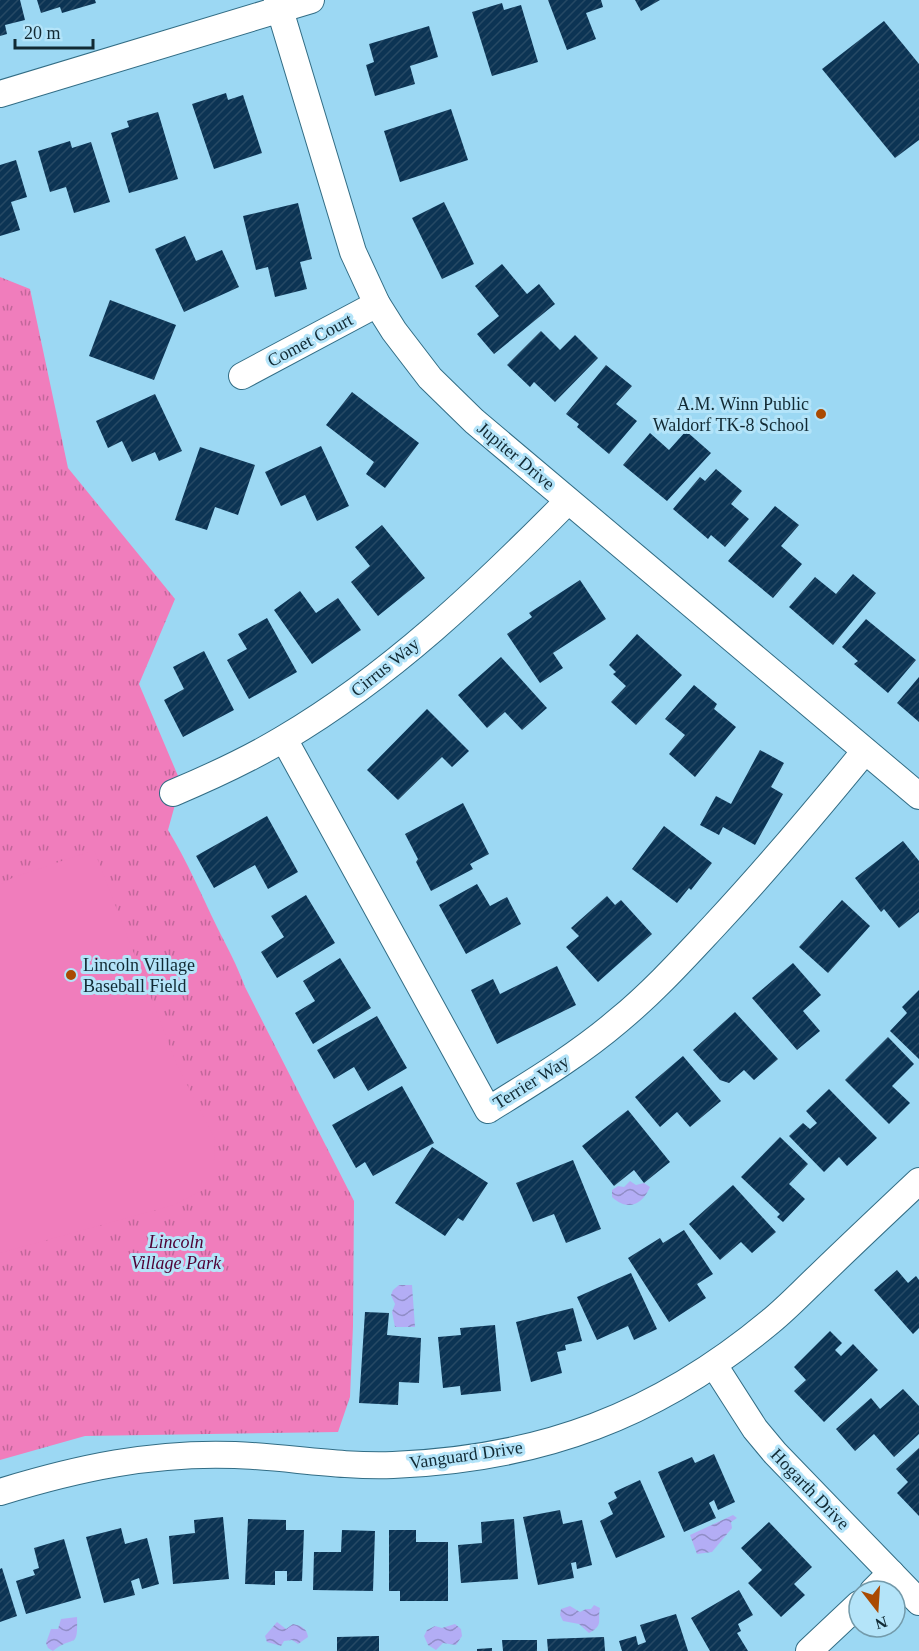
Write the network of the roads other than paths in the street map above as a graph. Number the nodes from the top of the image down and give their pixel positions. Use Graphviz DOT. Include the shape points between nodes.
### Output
graph roads {
  1 [pos="311,0"];
  2 [pos="279,5"];
  3 [pos="0,94"];
  4 [pos="378,304"];
  5 [pos="242,376"];
  6 [pos="568,501"];
  7 [pos="284,739"];
  8 [pos="866,751"];
  9 [pos="173,793"];
  10 [pos="919,796"];
  11 [pos="919,1181"];
  12 [pos="714,1365"];
  13 [pos="0,1492"];
  14 [pos="891,1573"];
  15 [pos="885,1579"];
  16 [pos="919,1602"];
  17 [pos="847,1615"];
  18 [pos="809,1651"];
  1 -- 2 [label="street"];
  2 -- 3 [label="street"];
  2 -- 4 [label="street, Jupiter Drive" via="343,225"];
  4 -- 5 [label="street, Comet Court"];
  4 -- 6 [label="street, Jupiter Drive" via="430,378"];
  6 -- 7 [label="street, Cirrus Way" via="468,599 377,675"];
  6 -- 8 [label="street, Jupiter Drive"];
  7 -- 8 [label="street, Terrier Way" via="488,1110 589,1045 672,971 767,869"];
  7 -- 9 [label="street, Cirrus Way"];
  8 -- 10 [label="street, Jupiter Drive"];
  11 -- 12 [label="street, Vanguard Drive" via="772,1320"];
  12 -- 13 [label="street, Vanguard Drive" via="614,1420 513,1452 392,1465 238,1455 146,1459 94,1466"];
  12 -- 14 [label="street, Hogarth Drive" via="775,1453"];
  14 -- 15 [label="street"];
  14 -- 16 [label="street, Hogarth Drive"];
  17 -- 18 [label="street"];
}
